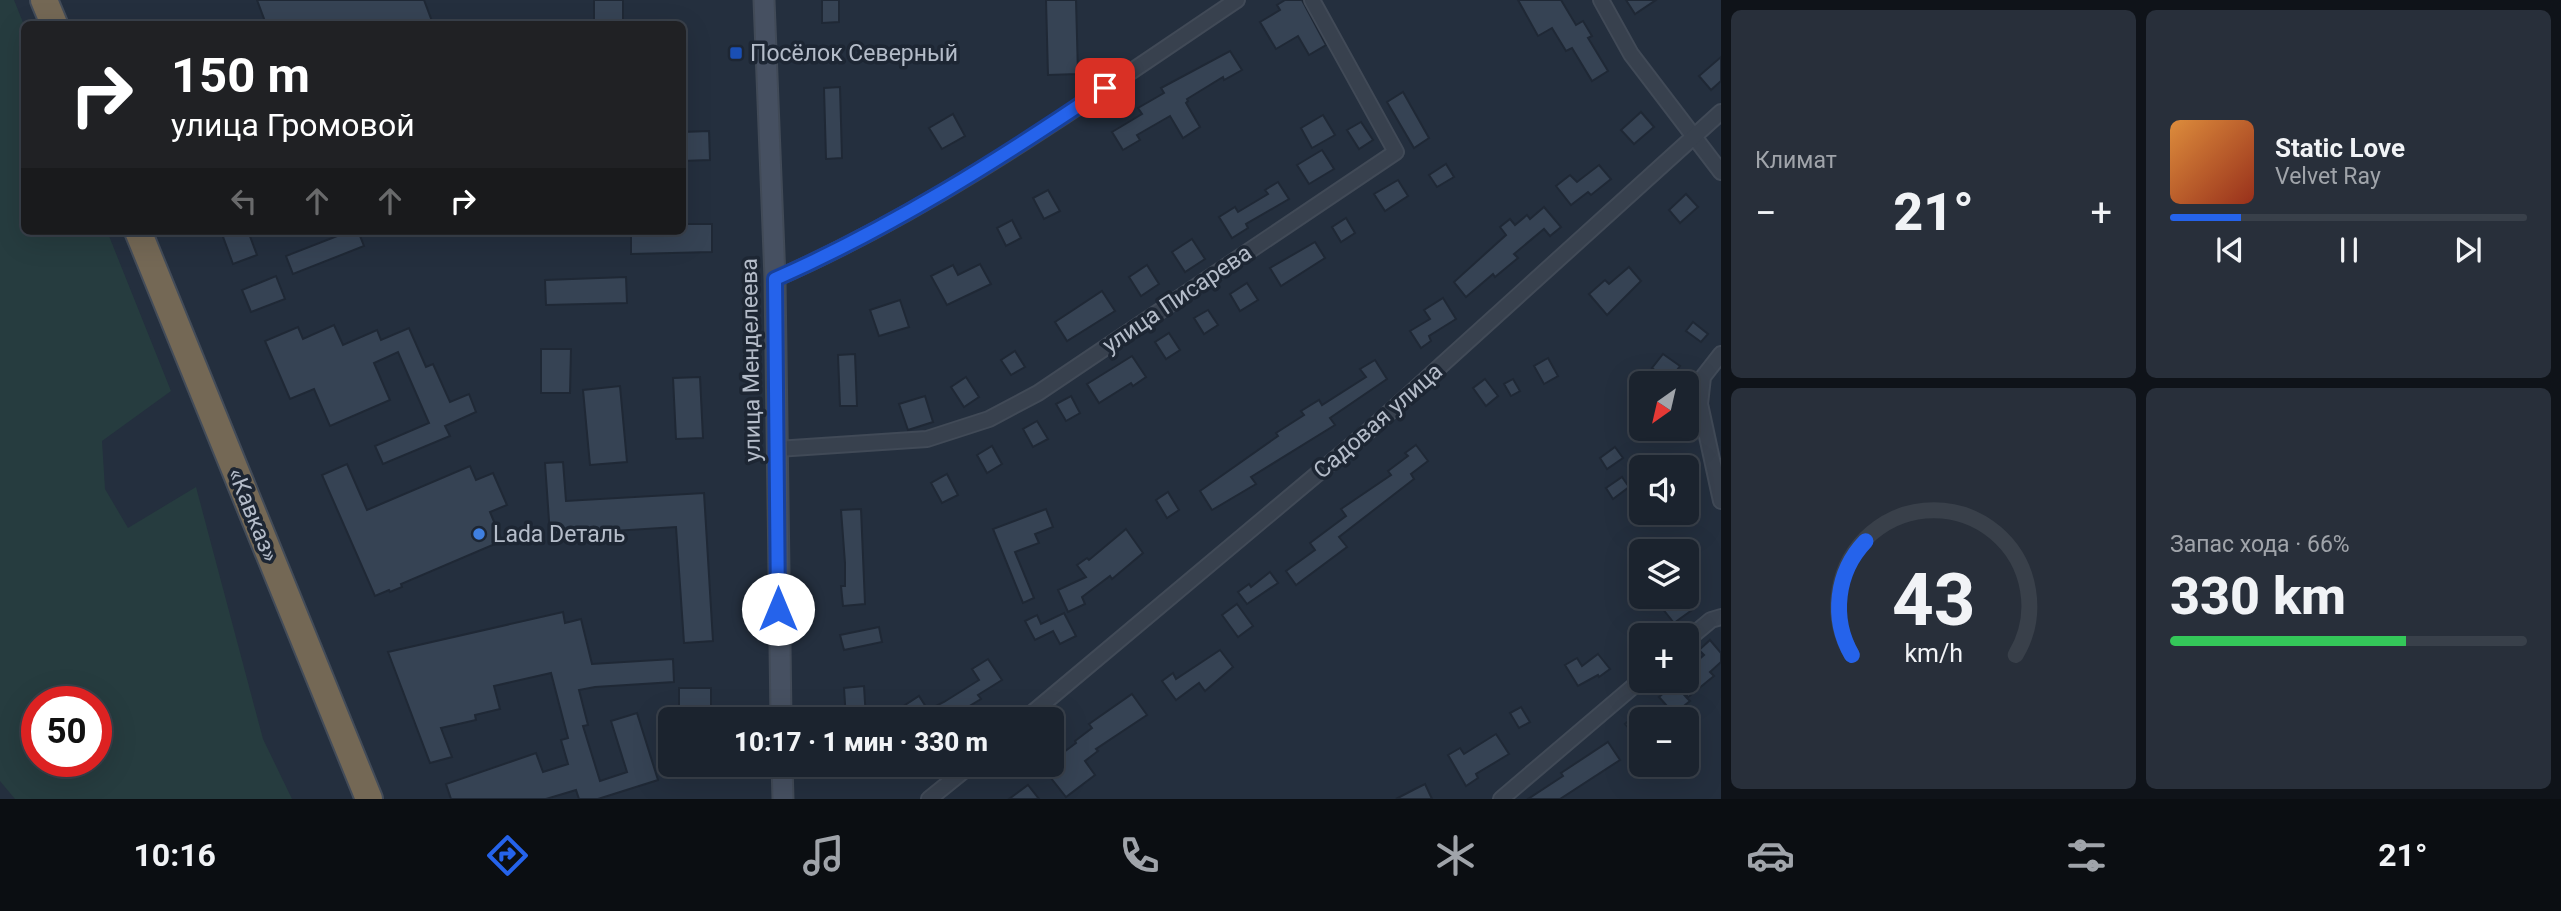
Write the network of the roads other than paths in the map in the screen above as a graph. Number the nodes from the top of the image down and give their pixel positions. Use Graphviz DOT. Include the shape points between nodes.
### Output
graph roads {
  1 [pos="44,0"];
  2 [pos="764,0"];
  3 [pos="1237,0"];
  4 [pos="1312,0"];
  5 [pos="1601,0"];
  6 [pos="53,21"];
  7 [pos="1721,112"];
  8 [pos="1694,137"];
  9 [pos="1721,172"];
  10 [pos="140,235"];
  11 [pos="775,279"];
  12 [pos="1721,354"];
  13 [pos="777,449"];
  14 [pos="1721,501"];
  15 [pos="1721,617"];
  16 [pos="1699,630"];
  17 [pos="1629,690"];
  18 [pos="780,707"];
  19 [pos="1039,707"];
  20 [pos="782,777"];
  21 [pos="956,777"];
  22 [pos="369,799"];
  23 [pos="783,799"];
  24 [pos="929,799"];
  25 [pos="1502,799"];
  1 -- 6 [label="highway"];
  2 -- 11 [label="main road, улица Менделеева"];
  3 -- 11 [label="street" via="1010,152 829,255"];
  4 -- 13 [label="street, улица Писарева" via="1396,152 1038,393 989,419 927,439"];
  5 -- 8 [label="street" via="1631,54"];
  7 -- 8 [label="street, Садовая улица"];
  8 -- 9 [label="street"];
  8 -- 19 [label="street, Садовая улица" via="1371,429"];
  10 -- 22 [label="highway, «Кавказ»"];
  11 -- 13 [label="main road, улица Менделеева"];
  12 -- 14 [label="street" via="1703,377 1700,404"];
  13 -- 18 [label="main road, улица Менделеева"];
  15 -- 16 [label="street"];
  17 -- 25 [label="street"];
  20 -- 23 [label="main road"];
  21 -- 24 [label="street"];
}
